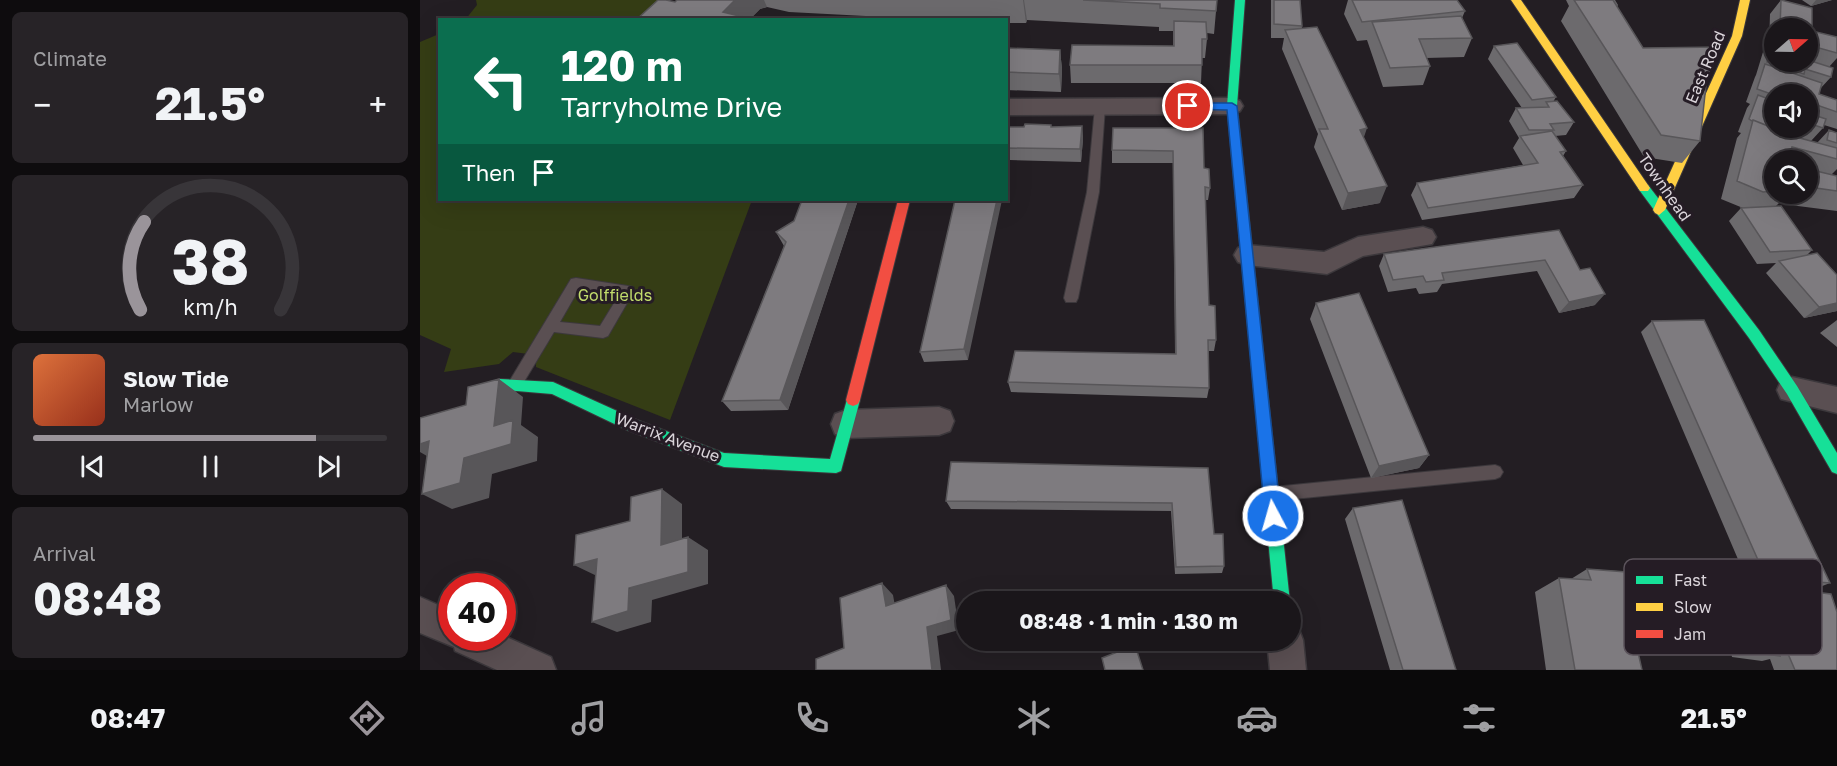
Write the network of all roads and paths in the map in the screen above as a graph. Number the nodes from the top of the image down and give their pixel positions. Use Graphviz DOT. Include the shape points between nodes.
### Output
graph roads {
  1 [pos="1240,0"];
  2 [pos="1516,0"];
  3 [pos="1745,0"];
  4 [pos="1100,106"];
  5 [pos="1232,106"];
  6 [pos="1008,107"];
  7 [pos="904,201"];
  8 [pos="1659,210"];
  9 [pos="1423,237"];
  10 [pos="1247,255"];
  11 [pos="1071,298"];
  12 [pos="550,326"];
  13 [pos="507,385"];
  14 [pos="1792,390"];
  15 [pos="1837,400"];
  16 [pos="939,421"];
  17 [pos="846,424"];
  18 [pos="1837,466"];
  19 [pos="1494,472"];
  20 [pos="1271,495"];
  21 [pos="1281,591"];
  22 [pos="420,615"];
  23 [pos="438,623"];
  24 [pos="496,651"];
  25 [pos="1287,651"];
  26 [pos="538,670"];
  27 [pos="1288,670"];
  1 -- 5 [label="street"];
  2 -- 8 [label="street, Townhead"];
  3 -- 8 [label="street, East Road" via="1737,36"];
  4 -- 5 [label="street"];
  4 -- 6 [label="street"];
  4 -- 11 [label="lane" via="1092,192"];
  5 -- 10 [label="street"];
  7 -- 17 [label="street, Warrix Avenue"];
  8 -- 14 [label="street, Townhead"];
  9 -- 10 [label="street" via="1359,247 1328,263"];
  10 -- 20 [label="street"];
  12 -- 12 [label="lane" via="576,283 628,291 603,332"];
  12 -- 13 [label="lane"];
  13 -- 17 [label="street, Warrix Avenue" via="553,388 724,460 836,466"];
  14 -- 15 [label="street"];
  14 -- 18 [label="street, Townhead"];
  16 -- 17 [label="street"];
  19 -- 20 [label="lane"];
  20 -- 21 [label="street"];
  22 -- 23 [label="street"];
  24 -- 26 [label="street"];
  25 -- 27 [label="street"];
}
